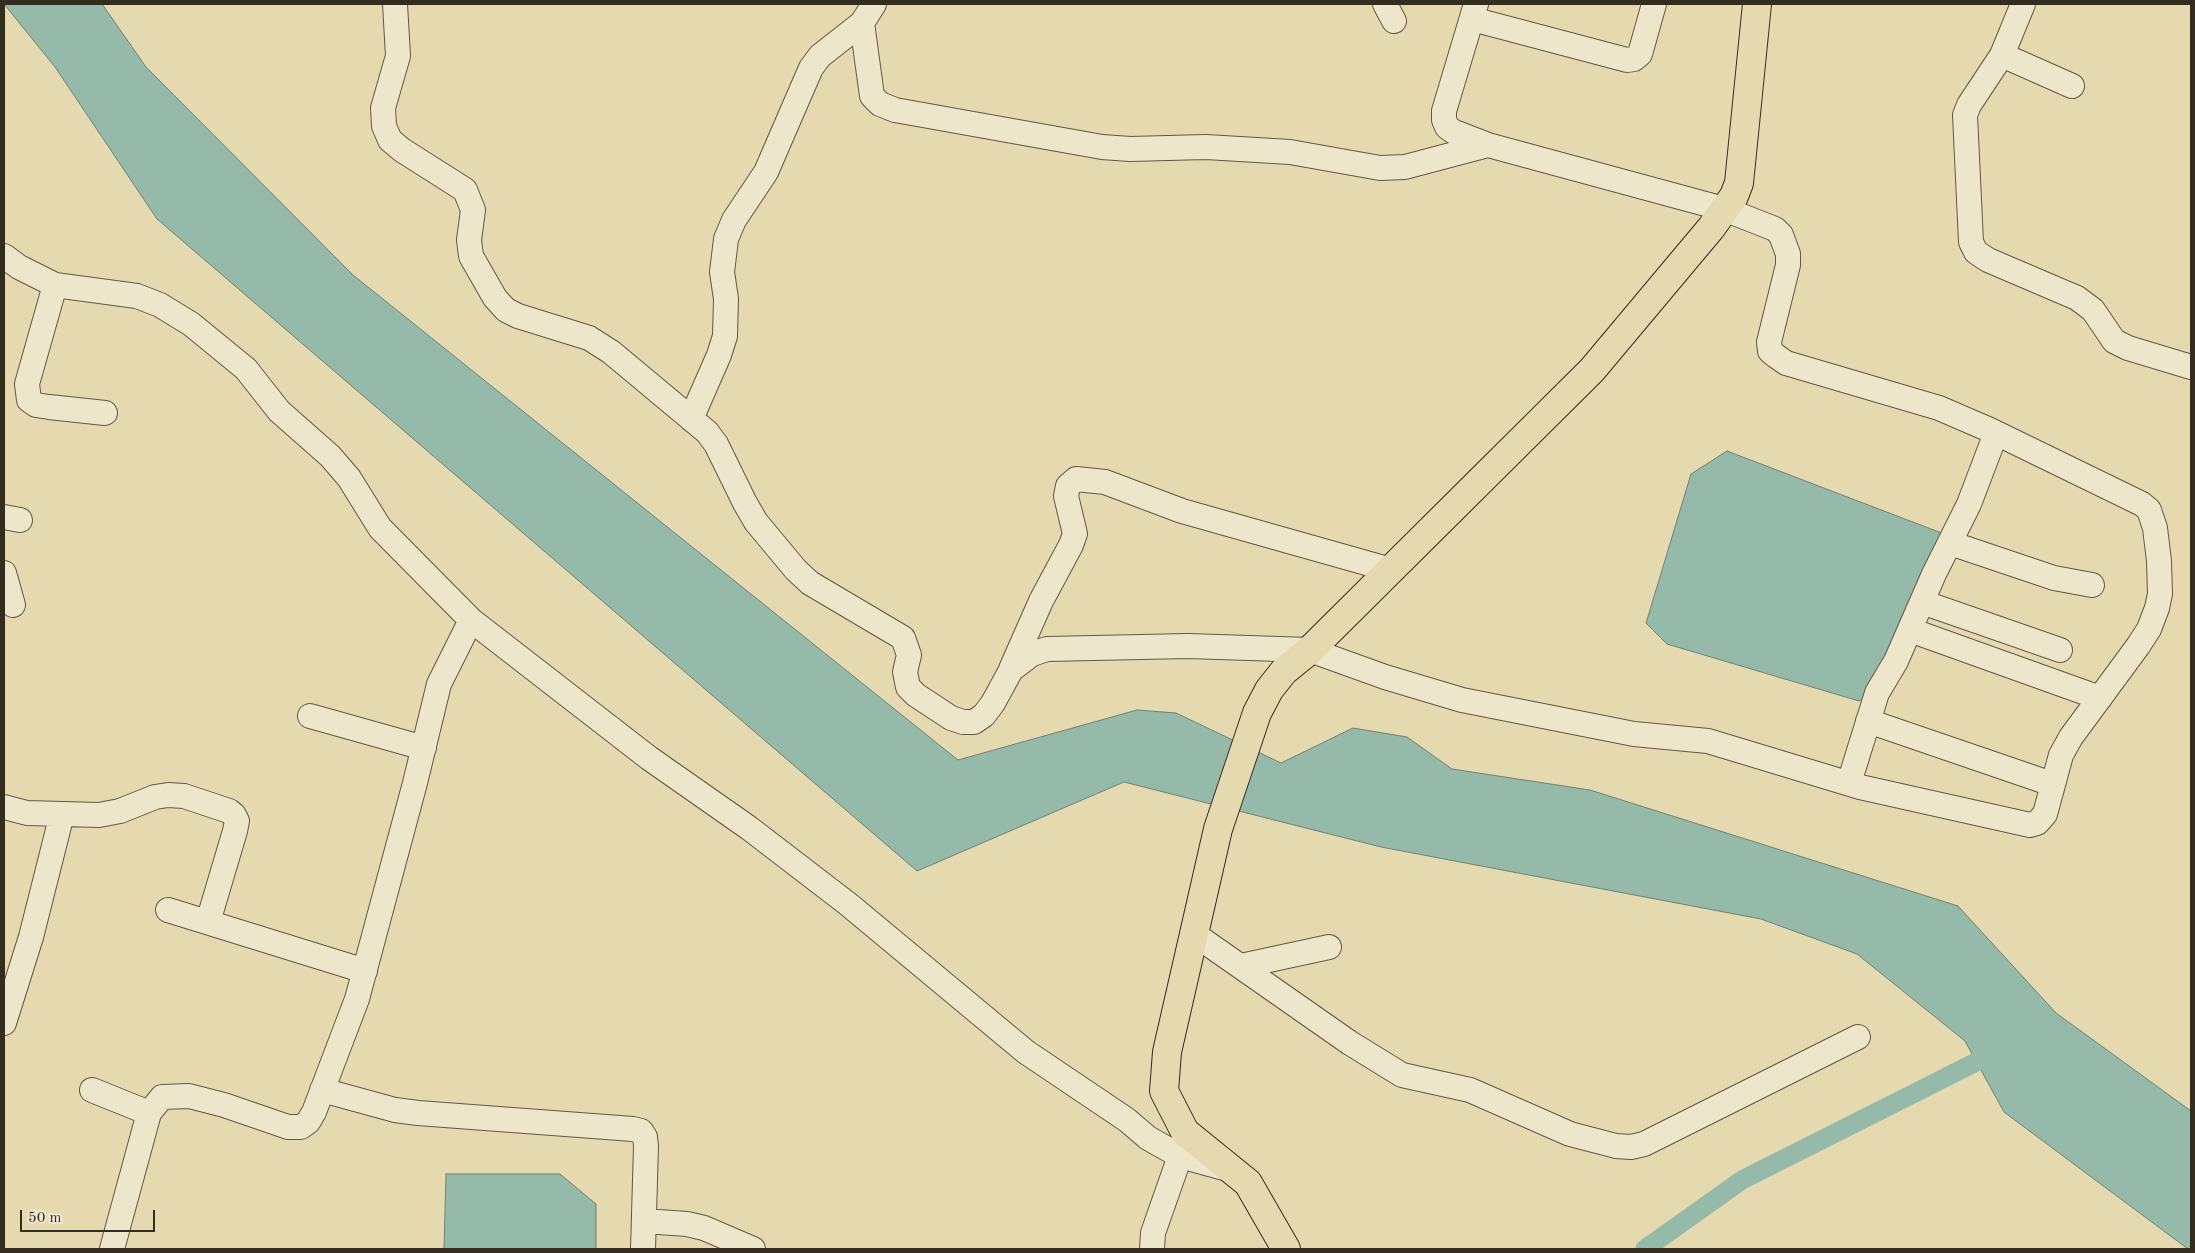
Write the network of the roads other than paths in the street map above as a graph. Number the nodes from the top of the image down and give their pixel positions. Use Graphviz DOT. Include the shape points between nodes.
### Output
graph roads {
  1 [pos="394,4"];
  2 [pos="874,4"];
  3 [pos="1654,4"];
  4 [pos="1757,4"];
  5 [pos="2023,4"];
  6 [pos="1474,12"];
  7 [pos="862,24"];
  8 [pos="2002,55"];
  9 [pos="2072,86"];
  10 [pos="1488,145"];
  11 [pos="1724,209"];
  12 [pos="4,256"];
  13 [pos="55,285"];
  14 [pos="2191,367"];
  15 [pos="105,413"];
  16 [pos="691,419"];
  17 [pos="1996,433"];
  18 [pos="1950,543"];
  19 [pos="1391,570"];
  20 [pos="4,573"];
  21 [pos="2092,585"];
  22 [pos="1922,602"];
  23 [pos="13,605"];
  24 [pos="471,620"];
  25 [pos="1910,630"];
  26 [pos="1310,650"];
  27 [pos="2060,650"];
  28 [pos="1011,670"];
  29 [pos="2100,698"];
  30 [pos="310,716"];
  31 [pos="1868,721"];
  32 [pos="424,748"];
  33 [pos="1849,783"];
  34 [pos="2052,784"];
  35 [pos="4,807"];
  36 [pos="62,814"];
  37 [pos="168,910"];
  38 [pos="208,922"];
  39 [pos="1194,934"];
  40 [pos="1329,947"];
  41 [pos="1241,966"];
  42 [pos="365,971"];
  43 [pos="4,1023"];
  44 [pos="1858,1037"];
  45 [pos="92,1090"];
  46 [pos="322,1090"];
  47 [pos="149,1113"];
  48 [pos="1180,1156"];
  49 [pos="1232,1170"];
  50 [pos="644,1222"];
  51 [pos="112,1249"];
  52 [pos="643,1249"];
  53 [pos="754,1249"];
  54 [pos="1152,1249"];
  55 [pos="1286,1249"];
  1 -- 16 [label="street" via="398,56 383,108 384,126 390,140 402,150 465,190 473,210 469,240 471,256 495,298 506,310 518,316 589,338 611,352"];
  2 -- 7 [label="street"];
  3 -- 6 [label="street" via="1640,54 1628,60"];
  4 -- 11 [label="main road" via="1739,183"];
  5 -- 8 [label="street"];
  6 -- 10 [label="street" via="1444,120 1454,132"];
  7 -- 10 [label="street" via="872,96 880,104 895,110 1102,147 1206,147 1290,152 1380,168 1405,167"];
  7 -- 16 [label="street" via="820,56 811,68 766,172 734,220 726,239 722,272 726,299 725,336 720,355"];
  8 -- 9 [label="street"];
  8 -- 14 [label="street" via="1968,105 1965,115 1969,222 1971,242 1976,252 2077,298 2093,310 2114,340 2128,348"];
  10 -- 11 [label="street"];
  11 -- 17 [label="street" via="1775,229 1786,245 1788,265 1769,342 1770,351 1776,356 1786,363 1939,408"];
  11 -- 19 [label="main road" via="1712,228 1592,370"];
  12 -- 13 [label="street"];
  13 -- 15 [label="street" via="27,384 29,400 49,408"];
  13 -- 24 [label="street" via="137,296 160,305 226,351 246,369 278,411 330,456 349,478 380,528"];
  16 -- 28 [label="street" via="716,444 756,522 796,570 810,583 903,638 909,655 905,680 916,695 951,718 974,722 994,703"];
  17 -- 18 [label="street"];
  17 -- 29 [label="street" via="2142,504 2153,517 2160,582 2157,608 2149,629"];
  18 -- 21 [label="street" via="2054,578"];
  18 -- 22 [label="street"];
  19 -- 26 [label="main road"];
  19 -- 28 [label="street" via="1174,509 1105,482 1076,479 1068,486 1066,496 1075,534"];
  20 -- 23 [label="street"];
  22 -- 25 [label="street"];
  22 -- 27 [label="street"];
  24 -- 32 [label="street" via="439,684"];
  24 -- 48 [label="street" via="649,758 749,828 848,904 1026,1052 1127,1120 1148,1138"];
  25 -- 29 [label="street"];
  25 -- 31 [label="street" via="1877,693"];
  26 -- 28 [label="street" via="1188,646 1046,650 1032,654"];
  26 -- 33 [label="street" via="1462,700 1634,734 1708,741"];
  26 -- 39 [label="main road" via="1284,671 1257,712 1218,829"];
  29 -- 34 [label="street" via="2061,755"];
  30 -- 32 [label="street"];
  31 -- 33 [label="street"];
  31 -- 34 [label="street"];
  32 -- 42 [label="street"];
  33 -- 34 [label="street" via="2030,824 2042,820"];
  35 -- 36 [label="street" via="27,813"];
  36 -- 38 [label="street" via="99,815 168,794 184,796 234,815 237,821 235,830"];
  36 -- 43 [label="street" via="31,936"];
  37 -- 38 [label="street"];
  38 -- 42 [label="street"];
  39 -- 41 [label="street"];
  39 -- 49 [label="main road" via="1167,1052 1164,1091 1185,1132"];
  40 -- 41 [label="street"];
  41 -- 44 [label="street" via="1350,1043 1402,1075 1470,1090 1570,1134 1616,1146 1644,1144"];
  42 -- 46 [label="street"];
  45 -- 47 [label="street"];
  46 -- 47 [label="street" via="314,1112 301,1127 288,1127 189,1096 162,1097"];
  46 -- 50 [label="street" via="418,1113 641,1131 646,1146"];
  47 -- 51 [label="street"];
  48 -- 49 [label="street"];
  48 -- 54 [label="street" via="1155,1227"];
  49 -- 55 [label="main road" via="1248,1183"];
  50 -- 52 [label="street"];
  50 -- 53 [label="street" via="704,1228"];
}
